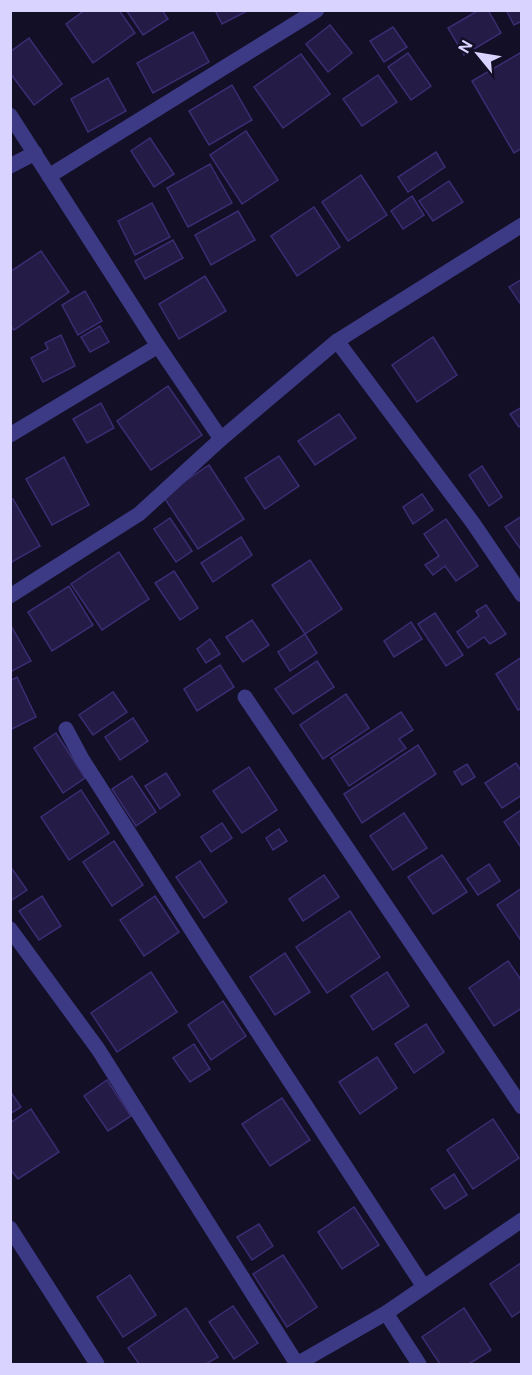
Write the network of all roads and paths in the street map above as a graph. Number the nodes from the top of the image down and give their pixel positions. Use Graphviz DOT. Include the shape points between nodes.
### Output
graph roads {
  1 [pos="317,10"];
  2 [pos="10,116"];
  3 [pos="35,153"];
  4 [pos="10,166"];
  5 [pos="49,177"];
  6 [pos="522,225"];
  7 [pos="337,341"];
  8 [pos="158,346"];
  9 [pos="10,435"];
  10 [pos="221,439"];
  11 [pos="522,595"];
  12 [pos="10,596"];
  13 [pos="245,697"];
  14 [pos="66,729"];
  15 [pos="10,929"];
  16 [pos="522,1107"];
  17 [pos="522,1220"];
  18 [pos="10,1228"];
  19 [pos="424,1287"];
  20 [pos="386,1313"];
  21 [pos="297,1364"];
  22 [pos="97,1365"];
  23 [pos="419,1365"];
  1 -- 5 [label="street"];
  2 -- 3 [label="street"];
  3 -- 4 [label="street"];
  3 -- 5 [label="street"];
  5 -- 8 [label="street"];
  6 -- 7 [label="street"];
  7 -- 10 [label="street"];
  7 -- 11 [label="street"];
  8 -- 9 [label="street"];
  8 -- 10 [label="street"];
  10 -- 12 [label="street" via="139,514"];
  13 -- 16 [label="street"];
  14 -- 19 [label="street" via="163,886"];
  15 -- 21 [label="street" via="98,1049"];
  17 -- 19 [label="street"];
  18 -- 22 [label="street"];
  19 -- 20 [label="street"];
  20 -- 21 [label="street"];
  20 -- 23 [label="street"];
}
